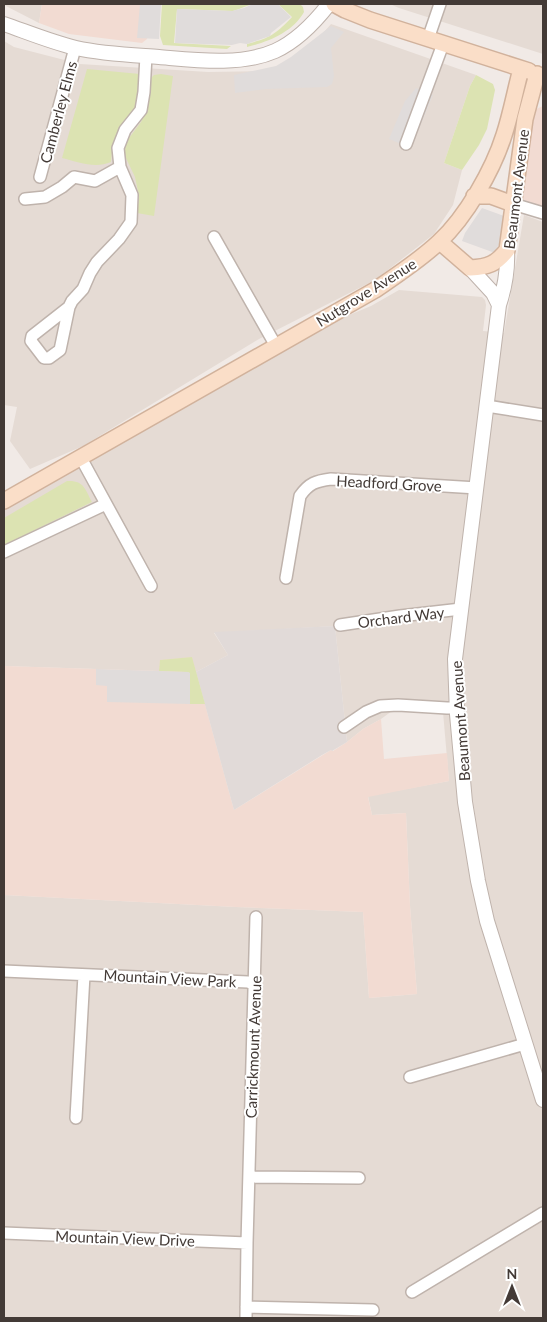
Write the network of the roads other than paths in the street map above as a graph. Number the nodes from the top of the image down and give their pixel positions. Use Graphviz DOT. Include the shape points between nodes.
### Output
graph roads {
  1 [pos="329,4"];
  2 [pos="334,4"];
  3 [pos="440,4"];
  4 [pos="4,24"];
  5 [pos="436,42"];
  6 [pos="75,48"];
  7 [pos="146,56"];
  8 [pos="521,69"];
  9 [pos="540,75"];
  10 [pos="517,118"];
  11 [pos="406,144"];
  12 [pos="120,167"];
  13 [pos="40,177"];
  14 [pos="474,196"];
  15 [pos="25,199"];
  16 [pos="513,204"];
  17 [pos="543,214"];
  18 [pos="214,237"];
  19 [pos="440,242"];
  20 [pos="507,250"];
  21 [pos="470,268"];
  22 [pos="499,305"];
  23 [pos="69,307"];
  24 [pos="276,346"];
  25 [pos="487,406"];
  26 [pos="543,414"];
  27 [pos="81,458"];
  28 [pos="476,488"];
  29 [pos="4,501"];
  30 [pos="106,504"];
  31 [pos="4,552"];
  32 [pos="286,578"];
  33 [pos="151,586"];
  34 [pos="462,609"];
  35 [pos="340,625"];
  36 [pos="456,708"];
  37 [pos="344,727"];
  38 [pos="256,917"];
  39 [pos="4,971"];
  40 [pos="84,974"];
  41 [pos="255,984"];
  42 [pos="525,1044"];
  43 [pos="410,1077"];
  44 [pos="541,1083"];
  45 [pos="543,1100"];
  46 [pos="76,1118"];
  47 [pos="249,1177"];
  48 [pos="359,1178"];
  49 [pos="543,1213"];
  50 [pos="4,1233"];
  51 [pos="246,1243"];
  52 [pos="412,1292"];
  53 [pos="373,1310"];
  54 [pos="246,1313"];
  1 -- 7 [label="street" via="290,43 257,57 216,60"];
  2 -- 5 [label="main road"];
  3 -- 5 [label="street"];
  4 -- 6 [label="street"];
  5 -- 8 [label="main road"];
  5 -- 11 [label="street"];
  6 -- 7 [label="street"];
  6 -- 13 [label="street, Camberley Elms"];
  7 -- 12 [label="street" via="140,110 125,130 118,148"];
  8 -- 9 [label="main road"];
  8 -- 10 [label="main road, Nutgrove Avenue" via="515,89"];
  9 -- 10 [label="main road, Beaumont Avenue"];
  10 -- 14 [label="main road, Nutgrove Avenue" via="504,136 492,166"];
  10 -- 16 [label="main road, Beaumont Avenue"];
  12 -- 15 [label="street" via="95,181 74,177 45,197"];
  12 -- 23 [label="street" via="132,195 131,222 97,262 83,290"];
  14 -- 16 [label="main road" via="491,196"];
  14 -- 19 [label="main road, Nutgrove Avenue"];
  16 -- 17 [label="street"];
  16 -- 20 [label="main road, Beaumont Avenue"];
  18 -- 24 [label="street"];
  19 -- 21 [label="main road"];
  19 -- 24 [label="main road, Nutgrove Avenue" via="375,290"];
  20 -- 21 [label="main road" via="489,266"];
  20 -- 22 [label="street, Beaumont Avenue" via="504,291"];
  21 -- 22 [label="street" via="493,293"];
  22 -- 25 [label="street, Beaumont Avenue"];
  24 -- 27 [label="main road, Nutgrove Avenue"];
  25 -- 26 [label="street"];
  25 -- 28 [label="street, Beaumont Avenue"];
  27 -- 29 [label="main road, Nutgrove Avenue"];
  27 -- 30 [label="street"];
  28 -- 32 [label="street, Headford Grove" via="331,479 317,481 300,496"];
  28 -- 34 [label="street, Beaumont Avenue"];
  30 -- 31 [label="street"];
  30 -- 33 [label="street"];
  34 -- 35 [label="street, Orchard Way"];
  34 -- 36 [label="street, Beaumont Avenue" via="454,658"];
  36 -- 37 [label="street" via="380,706"];
  36 -- 42 [label="street, Beaumont Avenue" via="465,802 478,881"];
  38 -- 41 [label="street, Carrickmount Avenue"];
  39 -- 40 [label="street, Mountain View Park"];
  40 -- 41 [label="street, Mountain View Park"];
  40 -- 46 [label="street, Mountain View Park"];
  41 -- 47 [label="street, Carrickmount Avenue"];
  42 -- 43 [label="street"];
  42 -- 44 [label="street, Beaumont Avenue"];
  44 -- 45 [label="street, Beaumont Avenue"];
  47 -- 48 [label="street"];
  47 -- 51 [label="street, Carrickmount Avenue"];
  49 -- 52 [label="street"];
  50 -- 51 [label="street, Mountain View Drive"];
  51 -- 54 [label="street, Carrickmount Avenue"];
  53 -- 54 [label="street, Carrickmount Avenue"];
}
